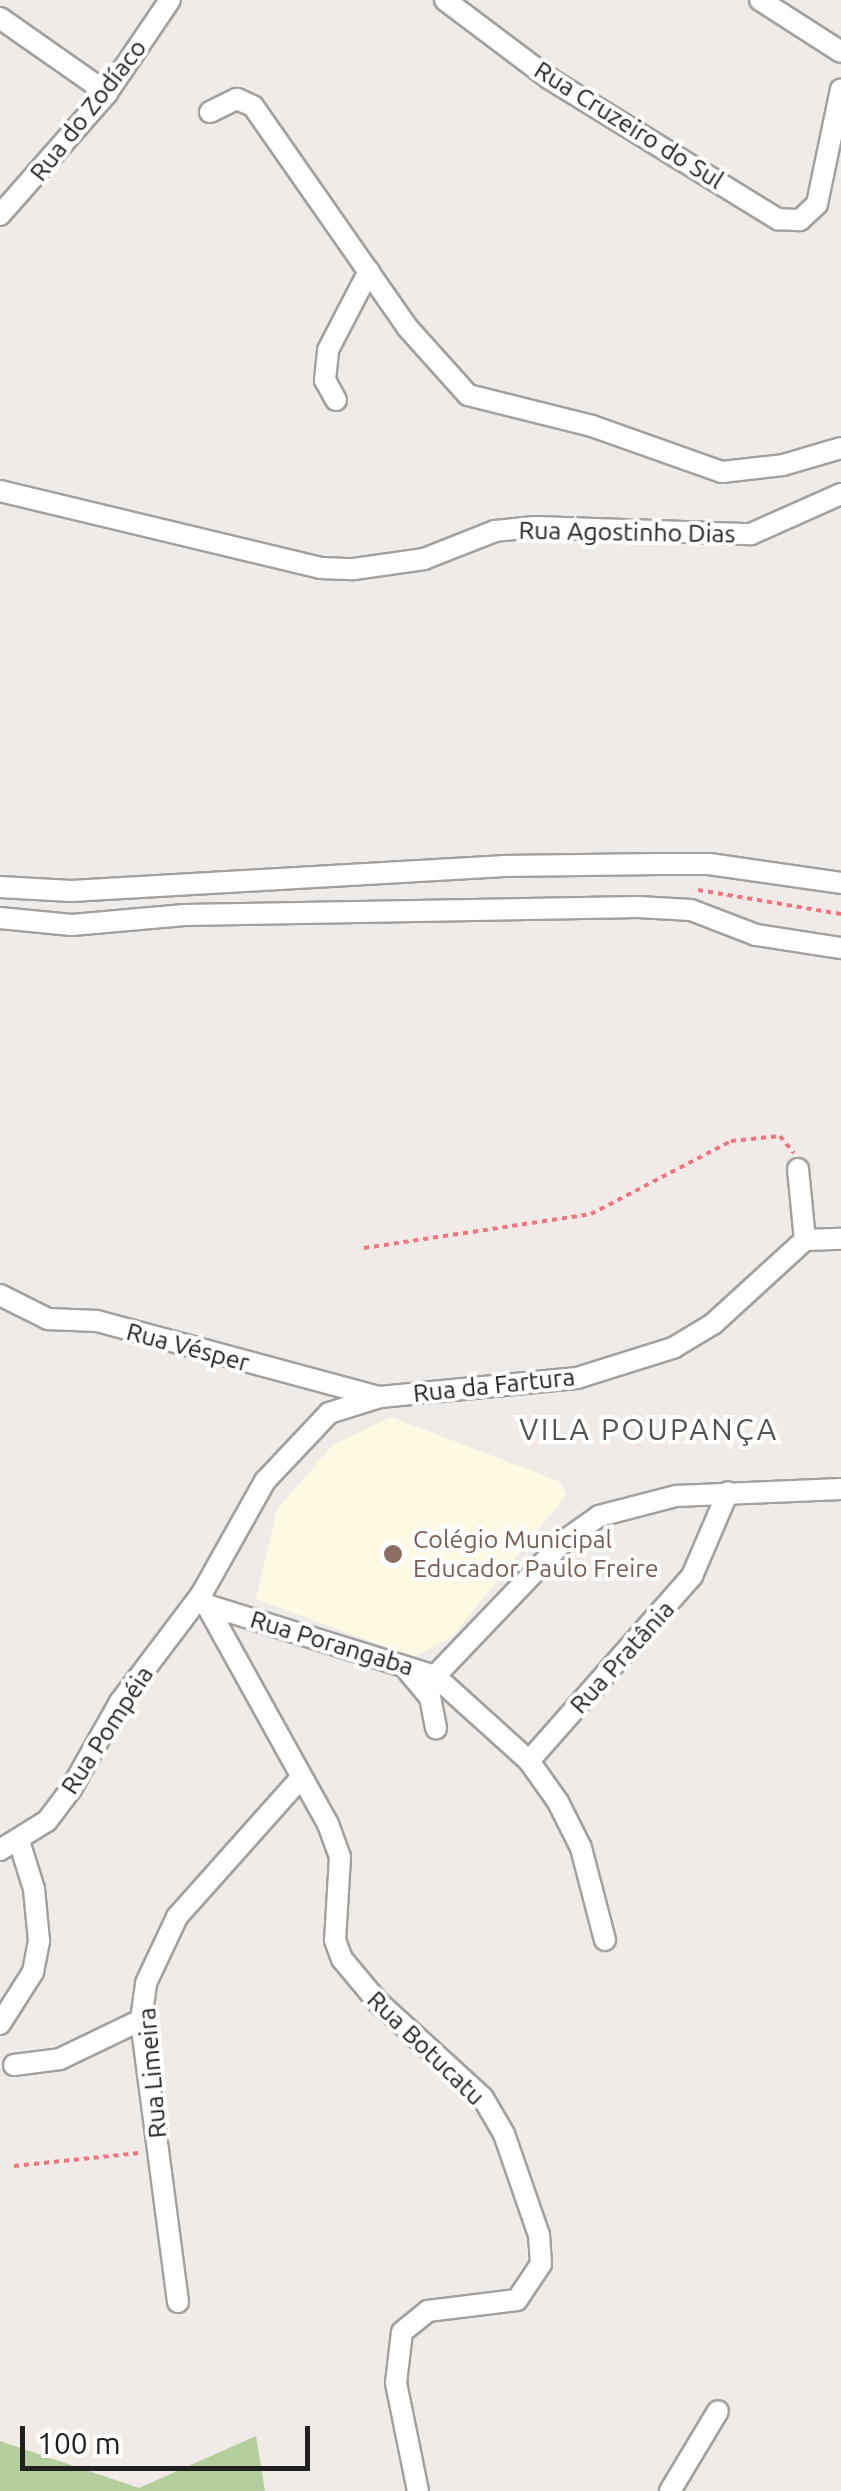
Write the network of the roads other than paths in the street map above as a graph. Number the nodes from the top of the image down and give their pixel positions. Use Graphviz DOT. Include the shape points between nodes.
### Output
graph roads {
  1 [pos="170,0"];
  2 [pos="445,0"];
  3 [pos="760,0"];
  4 [pos="0,18"];
  5 [pos="841,52"];
  6 [pos="841,89"];
  7 [pos="107,92"];
  8 [pos="210,112"];
  9 [pos="0,215"];
  10 [pos="369,271"];
  11 [pos="336,400"];
  12 [pos="841,448"];
  13 [pos="0,491"];
  14 [pos="841,494"];
  15 [pos="841,883"];
  16 [pos="0,887"];
  17 [pos="0,918"];
  18 [pos="841,948"];
  19 [pos="798,1169"];
  20 [pos="841,1239"];
  21 [pos="805,1240"];
  22 [pos="0,1295"];
  23 [pos="380,1397"];
  24 [pos="841,1489"];
  25 [pos="728,1492"];
  26 [pos="204,1600"];
  27 [pos="394,1661"];
  28 [pos="434,1676"];
  29 [pos="436,1728"];
  30 [pos="529,1762"];
  31 [pos="300,1778"];
  32 [pos="9,1845"];
  33 [pos="604,1940"];
  34 [pos="141,2020"];
  35 [pos="0,2024"];
  36 [pos="14,2065"];
  37 [pos="178,2302"];
  38 [pos="718,2412"];
  39 [pos="418,2491"];
  40 [pos="670,2491"];
  1 -- 7 [label="street, Rua do Zodíaco"];
  2 -- 6 [label="street, Rua Cruzeiro do Sul" via="550,79 778,219 800,220 817,204"];
  3 -- 5 [label="street"];
  4 -- 7 [label="street"];
  7 -- 9 [label="street, Rua do Zodíaco"];
  8 -- 10 [label="street" via="237,99 253,106"];
  10 -- 11 [label="street" via="328,350 325,380"];
  10 -- 12 [label="street" via="468,396 592,426 722,472 783,465"];
  13 -- 14 [label="street, Rua Agostinho Dias" via="320,568 354,569 424,559 496,531 535,527 751,534"];
  15 -- 16 [label="street" via="710,864 659,864 504,866 71,891"];
  17 -- 18 [label="street" via="72,925 185,916 638,907 691,910 756,935"];
  19 -- 21 [label="street"];
  20 -- 21 [label="street"];
  21 -- 23 [label="street, Rua da Fartura" via="713,1324 673,1348 577,1378"];
  22 -- 23 [label="street, Rua Vésper" via="48,1319 97,1321"];
  23 -- 26 [label="street, Rua da Fartura" via="330,1413 296,1443 236,1524"];
  24 -- 25 [label="street"];
  25 -- 28 [label="street" via="639,1502 598,1516 564,1541"];
  25 -- 30 [label="street, Rua Pratânia" via="692,1576"];
  26 -- 27 [label="street, Rua Porangaba"];
  26 -- 31 [label="street, Rua Botucatu"];
  26 -- 32 [label="street, Rua Pompéia" via="120,1702 47,1821"];
  27 -- 28 [label="street, Rua Porangaba"];
  27 -- 29 [label="street" via="430,1697"];
  28 -- 30 [label="street, Rua Porangaba"];
  30 -- 33 [label="street, Rua Porangaba" via="581,1848"];
  31 -- 34 [label="street, Rua Limeira" via="177,1917 146,1983"];
  31 -- 39 [label="street, Rua Botucatu" via="340,1857 335,1940 342,1958 378,2002 483,2098 504,2134 540,2235 541,2264 517,2300 428,2311 402,2332 396,2383"];
  32 -- 35 [label="street" via="34,1889 39,1941 33,1972"];
  34 -- 36 [label="street" via="60,2059"];
  34 -- 37 [label="street, Rua Limeira"];
  38 -- 40 [label="street"];
}
